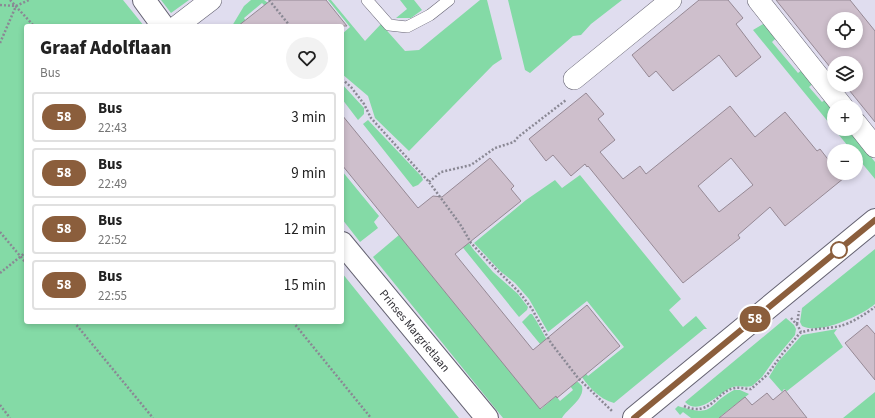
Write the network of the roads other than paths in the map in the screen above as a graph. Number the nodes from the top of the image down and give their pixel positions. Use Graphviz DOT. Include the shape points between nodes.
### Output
graph roads {
  1 [pos="144,0"];
  2 [pos="211,0"];
  3 [pos="367,0"];
  4 [pos="449,0"];
  5 [pos="671,0"];
  6 [pos="758,0"];
  7 [pos="162,24"];
  8 [pos="180,24"];
  9 [pos="574,79"];
  10 [pos="837,100"];
  11 [pos="863,132"];
  12 [pos="875,147"];
  13 [pos="875,220"];
  14 [pos="344,245"];
  15 [pos="624,416"];
  16 [pos="487,418"];
  1 -- 7 [label="street"];
  2 -- 8 [label="street"];
  3 -- 4 [label="lane" via="389,26 407,27 430,15"];
  5 -- 9 [label="street"];
  6 -- 10 [label="street"];
  11 -- 12 [label="street"];
  13 -- 15 [label="street"];
  14 -- 16 [label="street, Prinses Margrietlaan"];
}
